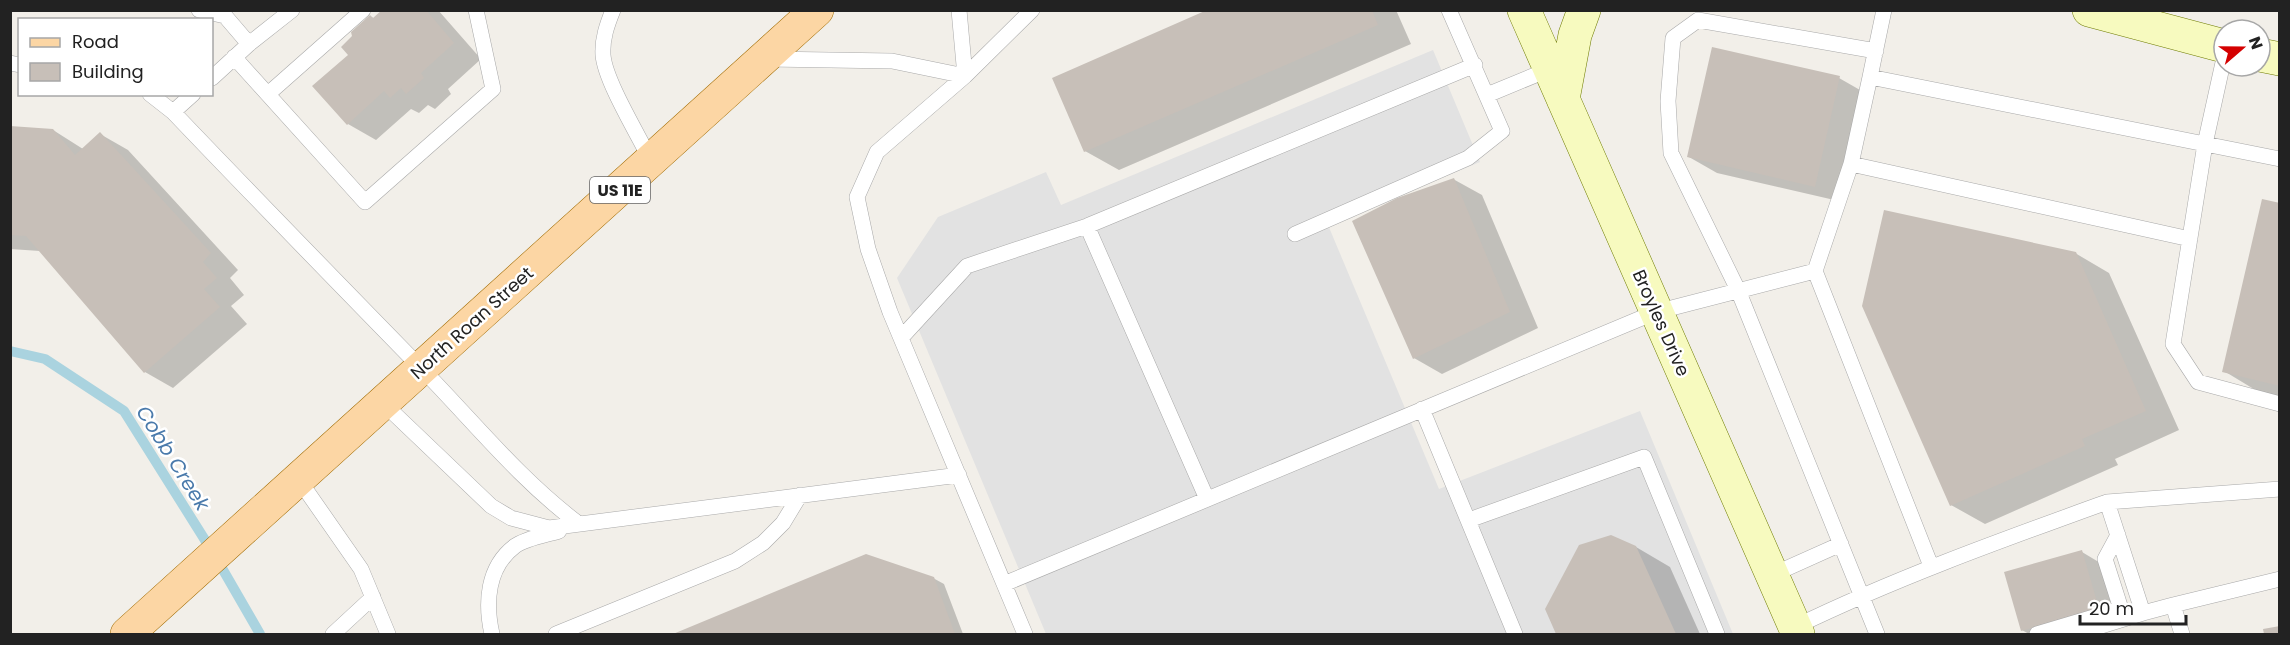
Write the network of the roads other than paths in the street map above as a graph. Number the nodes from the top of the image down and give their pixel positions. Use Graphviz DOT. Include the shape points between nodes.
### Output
graph roads {
  1 [pos="200,10"];
  2 [pos="292,10"];
  3 [pos="363,10"];
  4 [pos="476,10"];
  5 [pos="613,10"];
  6 [pos="817,10"];
  7 [pos="959,10"];
  8 [pos="1032,10"];
  9 [pos="1449,10"];
  10 [pos="1524,10"];
  11 [pos="1584,10"];
  12 [pos="1884,10"];
  13 [pos="2089,10"];
  14 [pos="2140,17"];
  15 [pos="2212,42"];
  16 [pos="249,44"];
  17 [pos="1876,51"];
  18 [pos="234,57"];
  19 [pos="765,58"];
  20 [pos="1475,65"];
  21 [pos="1550,69"];
  22 [pos="965,76"];
  23 [pos="213,77"];
  24 [pos="1870,77"];
  25 [pos="2220,78"];
  26 [pos="268,94"];
  27 [pos="1487,94"];
  28 [pos="153,96"];
  29 [pos="191,96"];
  30 [pos="1563,99"];
  31 [pos="173,112"];
  32 [pos="2205,144"];
  33 [pos="2280,159"];
  34 [pos="651,161"];
  35 [pos="1851,164"];
  36 [pos="1088,226"];
  37 [pos="1295,234"];
  38 [pos="2190,239"];
  39 [pos="1815,272"];
  40 [pos="1738,290"];
  41 [pos="1656,312"];
  42 [pos="901,338"];
  43 [pos="422,369"];
  44 [pos="383,403"];
  45 [pos="2280,404"];
  46 [pos="1422,409"];
  47 [pos="958,475"];
  48 [pos="299,480"];
  49 [pos="2280,489"];
  50 [pos="800,495"];
  51 [pos="1207,499"];
  52 [pos="2107,502"];
  53 [pos="1469,520"];
  54 [pos="579,524"];
  55 [pos="2118,535"];
  56 [pos="1841,544"];
  57 [pos="1931,566"];
  58 [pos="1772,575"];
  59 [pos="2280,579"];
  60 [pos="1004,584"];
  61 [pos="1862,594"];
  62 [pos="373,597"];
  63 [pos="2173,605"];
  64 [pos="2143,613"];
  65 [pos="1796,631"];
  66 [pos="2098,631"];
  67 [pos="127,634"];
  68 [pos="333,634"];
  69 [pos="388,634"];
  70 [pos="492,634"];
  71 [pos="556,634"];
  72 [pos="1025,634"];
  73 [pos="1515,634"];
  74 [pos="1717,634"];
  75 [pos="1877,634"];
  76 [pos="2037,634"];
  77 [pos="2075,634"];
  78 [pos="2182,634"];
  1 -- 16 [label="lane" via="225,16"];
  2 -- 16 [label="lane"];
  3 -- 26 [label="lane"];
  4 -- 26 [label="lane" via="493,88 365,202"];
  5 -- 34 [label="lane" via="605,31 603,57"];
  6 -- 19 [label="main road, North Roan Street / US 11E"];
  7 -- 22 [label="lane"];
  8 -- 22 [label="lane"];
  9 -- 20 [label="lane"];
  10 -- 21 [label="street, Broyles Drive"];
  11 -- 30 [label="street" via="1575,35"];
  12 -- 17 [label="lane"];
  13 -- 14 [label="street"];
  14 -- 15 [label="street"];
  16 -- 18 [label="lane"];
  17 -- 24 [label="lane"];
  17 -- 40 [label="lane" via="1698,20 1673,39 1668,101 1671,153"];
  18 -- 23 [label="lane"];
  18 -- 26 [label="lane"];
  19 -- 22 [label="lane" via="892,61"];
  19 -- 34 [label="main road, North Roan Street / US 11E"];
  20 -- 27 [label="lane"];
  20 -- 36 [label="lane"];
  21 -- 27 [label="lane"];
  21 -- 30 [label="street, Broyles Drive"];
  22 -- 42 [label="lane" via="877,152 857,197 868,249"];
  24 -- 32 [label="lane"];
  24 -- 35 [label="lane"];
  25 -- 32 [label="lane"];
  27 -- 37 [label="lane" via="1502,131 1468,158"];
  28 -- 31 [label="lane"];
  29 -- 31 [label="lane"];
  30 -- 41 [label="street, Broyles Drive"];
  31 -- 43 [label="lane"];
  32 -- 33 [label="lane"];
  32 -- 38 [label="lane"];
  34 -- 43 [label="main road, North Roan Street / US 11E"];
  35 -- 38 [label="lane"];
  35 -- 39 [label="lane"];
  36 -- 42 [label="lane" via="967,266"];
  36 -- 51 [label="lane"];
  38 -- 45 [label="lane" via="2173,344 2198,382"];
  39 -- 40 [label="lane"];
  39 -- 57 [label="lane"];
  40 -- 41 [label="lane"];
  40 -- 56 [label="lane"];
  41 -- 46 [label="lane"];
  41 -- 58 [label="street, Broyles Drive"];
  42 -- 47 [label="lane"];
  43 -- 44 [label="main road, North Roan Street / US 11E"];
  43 -- 54 [label="lane" via="516,471"];
  44 -- 48 [label="main road, North Roan Street / US 11E"];
  44 -- 54 [label="lane" via="491,506 511,518 549,528"];
  46 -- 51 [label="lane"];
  46 -- 53 [label="lane"];
  47 -- 50 [label="lane"];
  47 -- 60 [label="lane"];
  48 -- 62 [label="lane" via="362,570"];
  48 -- 67 [label="main road, North Roan Street / US 11E"];
  49 -- 52 [label="lane"];
  50 -- 54 [label="lane"];
  50 -- 71 [label="lane" via="777,529 735,561"];
  51 -- 60 [label="lane"];
  52 -- 55 [label="lane"];
  52 -- 57 [label="lane"];
  53 -- 73 [label="lane"];
  53 -- 74 [label="lane" via="1644,457"];
  54 -- 70 [label="lane" via="516,545 493,570 487,613"];
  55 -- 64 [label="lane"];
  55 -- 76 [label="lane" via="2105,559 2121,609"];
  56 -- 58 [label="lane"];
  56 -- 61 [label="lane"];
  57 -- 61 [label="lane"];
  58 -- 65 [label="street, Broyles Drive"];
  59 -- 63 [label="lane"];
  60 -- 72 [label="lane"];
  61 -- 65 [label="lane"];
  61 -- 75 [label="lane"];
  62 -- 68 [label="lane"];
  62 -- 69 [label="lane"];
  63 -- 64 [label="lane"];
  63 -- 78 [label="lane"];
  64 -- 66 [label="lane"];
  66 -- 77 [label="lane"];
}
